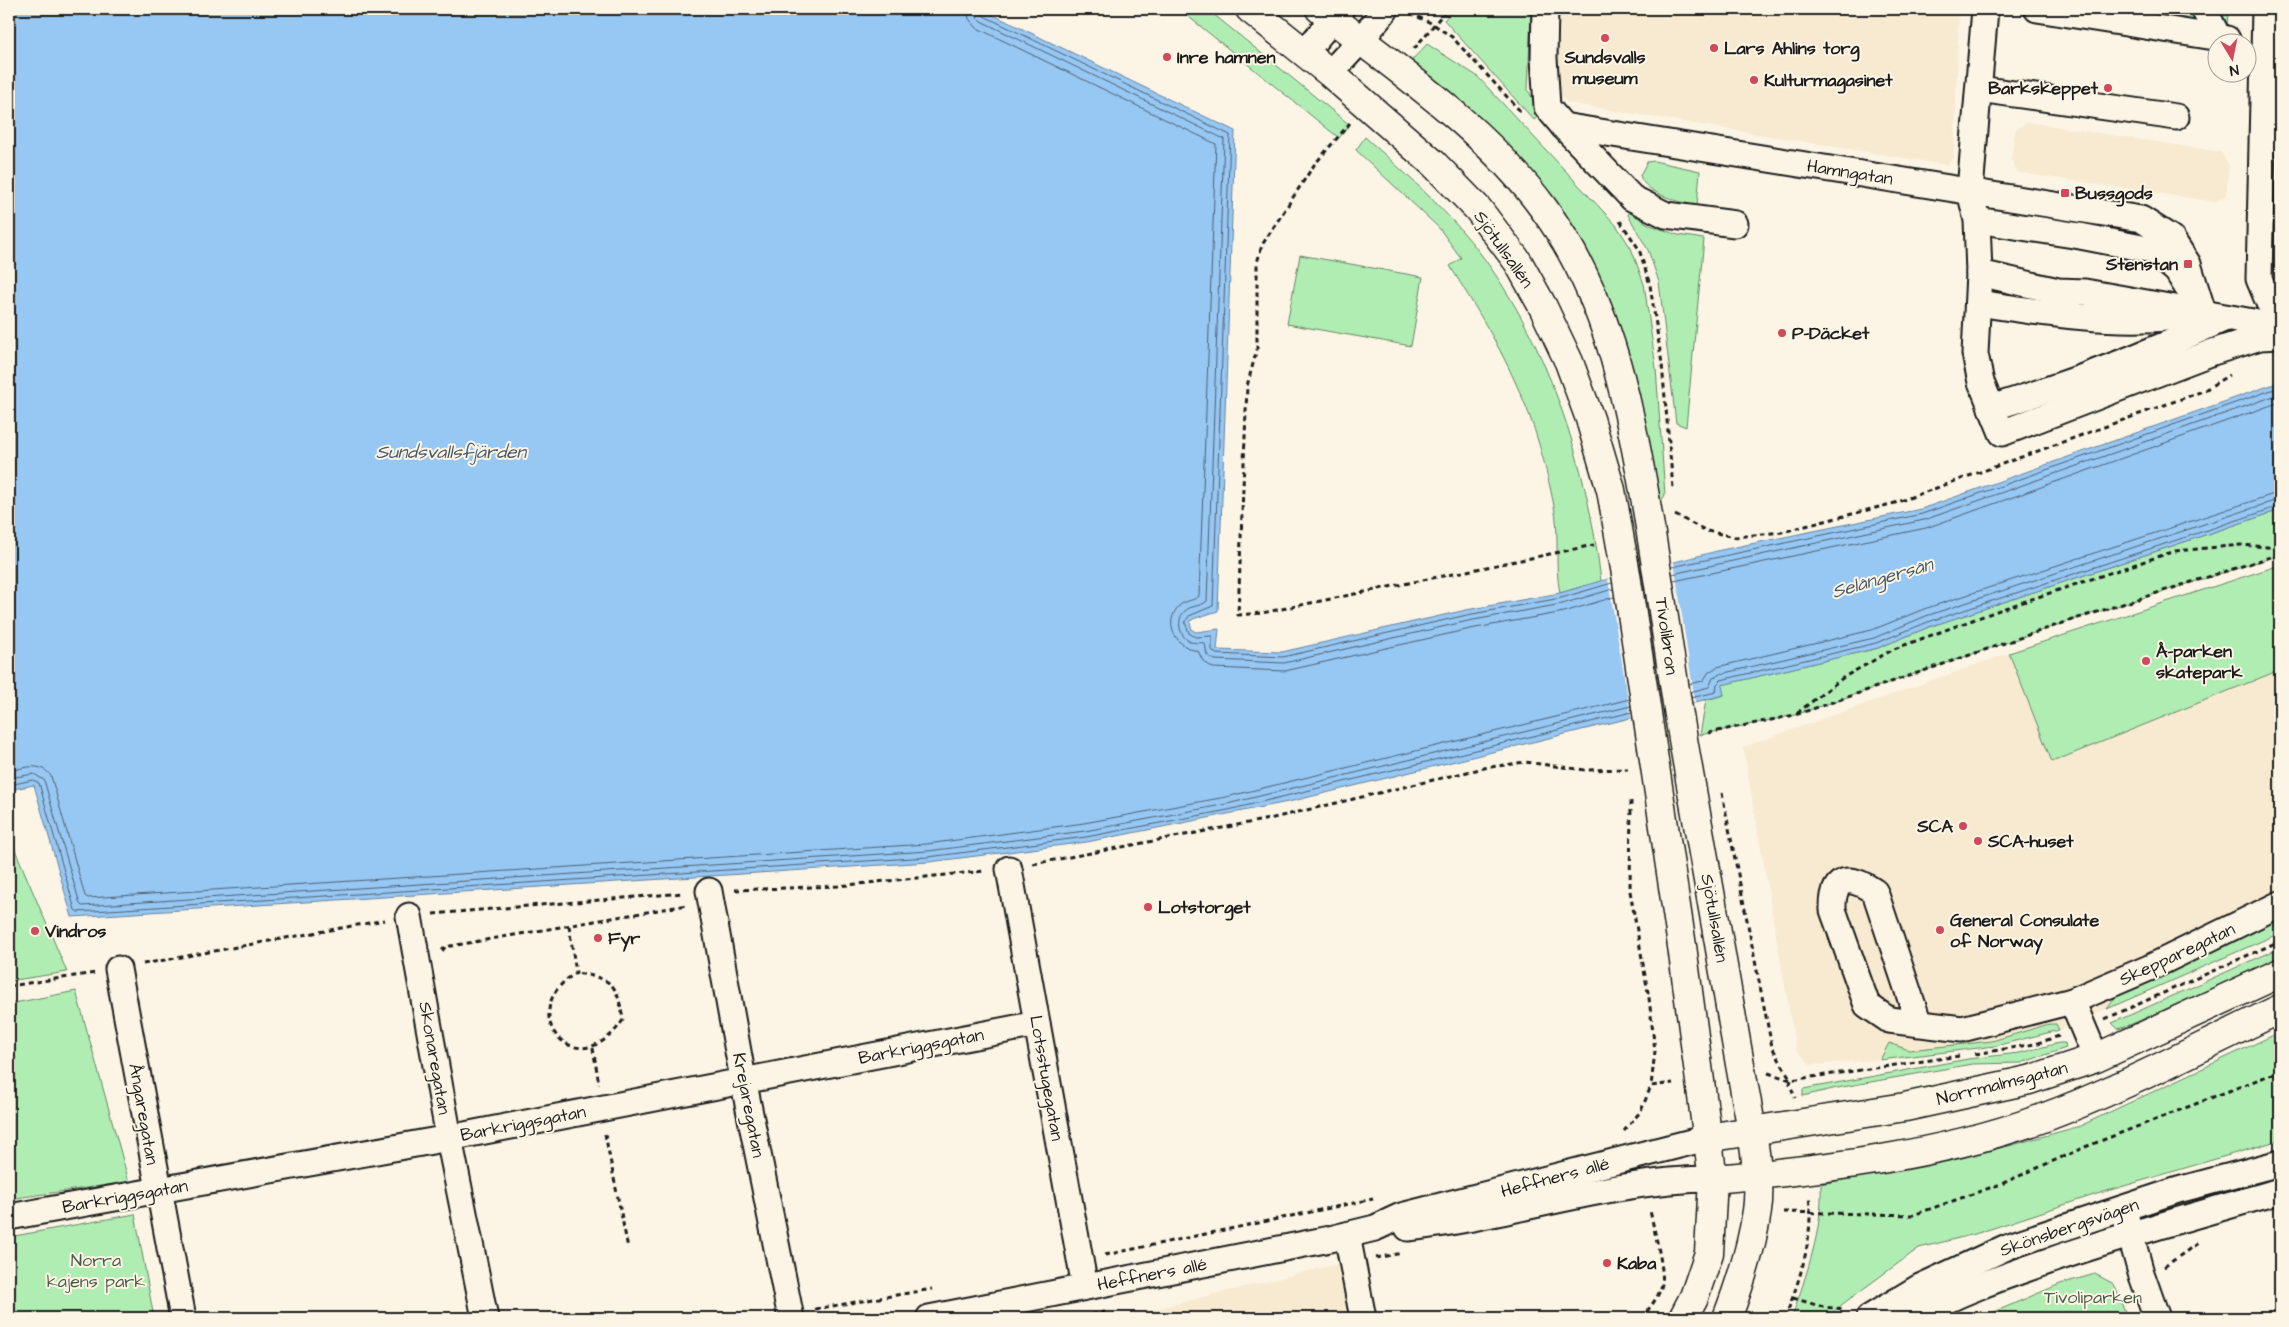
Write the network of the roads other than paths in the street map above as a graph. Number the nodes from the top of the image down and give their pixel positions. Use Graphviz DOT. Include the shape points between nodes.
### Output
graph roads {
  1 [pos="1250,9"];
  2 [pos="1546,9"];
  3 [pos="1985,9"];
  4 [pos="2037,9"];
  5 [pos="2204,9"];
  6 [pos="2265,9"];
  7 [pos="1398,11"];
  8 [pos="1331,12"];
  9 [pos="2094,13"];
  10 [pos="1360,42"];
  11 [pos="1305,52"];
  12 [pos="1330,73"];
  13 [pos="1979,89"];
  14 [pos="2176,117"];
  15 [pos="1563,126"];
  16 [pos="1970,191"];
  17 [pos="1977,220"];
  18 [pos="1735,224"];
  19 [pos="1979,273"];
  20 [pos="1978,303"];
  21 [pos="2280,311"];
  22 [pos="2215,316"];
  23 [pos="2280,330"];
  24 [pos="2280,336"];
  25 [pos="1991,408"];
  26 [pos="1626,574"];
  27 [pos="1678,706"];
  28 [pos="1648,714"];
  29 [pos="1009,869"];
  30 [pos="702,897"];
  31 [pos="2280,904"];
  32 [pos="409,916"];
  33 [pos="118,969"];
  34 [pos="2280,973"];
  35 [pos="2072,1001"];
  36 [pos="2280,1009"];
  37 [pos="1037,1024"];
  38 [pos="1919,1024"];
  39 [pos="2096,1058"];
  40 [pos="744,1080"];
  41 [pos="1752,1130"];
  42 [pos="449,1138"];
  43 [pos="1707,1138"];
  44 [pos="2280,1164"];
  45 [pos="1758,1176"];
  46 [pos="1713,1179"];
  47 [pos="157,1189"];
  48 [pos="2280,1191"];
  49 [pos="2123,1208"];
  50 [pos="9,1217"];
  51 [pos="1375,1228"];
  52 [pos="2131,1233"];
  53 [pos="1348,1235"];
  54 [pos="1085,1287"];
  55 [pos="183,1318"];
  56 [pos="485,1318"];
  57 [pos="791,1318"];
  58 [pos="929,1318"];
  59 [pos="1363,1318"];
  60 [pos="1683,1318"];
  61 [pos="1727,1318"];
  62 [pos="1869,1318"];
  63 [pos="1912,1318"];
  64 [pos="2156,1318"];
  1 -- 11 [label="main road, Sjötullsallén"];
  2 -- 15 [label="street" via="1547,107"];
  3 -- 13 [label="street"];
  4 -- 9 [label="street"];
  5 -- 9 [label="street" via="2222,38"];
  6 -- 21 [label="street" via="2259,280 2268,303"];
  7 -- 10 [label="street"];
  8 -- 10 [label="main road"];
  8 -- 11 [label="street"];
  10 -- 12 [label="street"];
  10 -- 27 [label="main road, Tivolibron" via="1399,69 1462,121 1505,163 1544,209 1572,253 1597,304 1613,347 1629,410"];
  11 -- 12 [label="main road, Sjötullsallén"];
  12 -- 26 [label="main road, Sjötullsallén" via="1434,164 1478,209 1518,262 1547,315 1590,419 1611,490"];
  13 -- 14 [label="street"];
  13 -- 16 [label="street"];
  15 -- 16 [label="street, Hamngatan"];
  15 -- 18 [label="street" via="1632,198 1666,214"];
  16 -- 17 [label="street"];
  16 -- 22 [label="street, Hamngatan" via="2141,219 2172,238"];
  17 -- 19 [label="street"];
  17 -- 22 [label="street" via="2152,250 2177,271"];
  19 -- 20 [label="street"];
  19 -- 22 [label="street" via="2058,291 2084,292"];
  20 -- 22 [label="street" via="2036,312 2143,321"];
  20 -- 25 [label="street" via="1975,354"];
  22 -- 23 [label="street"];
  22 -- 25 [label="street" via="2151,350"];
  24 -- 25 [label="street" via="2260,337 2213,352 2002,433"];
  26 -- 28 [label="main road, Tivolibron"];
  27 -- 41 [label="main road, Sjötullsallén"];
  28 -- 43 [label="main road, Sjötullsallén"];
  29 -- 37 [label="street, Lotsstugegatan"];
  30 -- 40 [label="street, Krejaregatan"];
  31 -- 35 [label="street, Skepparegatan" via="2149,968"];
  32 -- 42 [label="street, Skonaregatan"];
  33 -- 47 [label="street, Ångaregatan"];
  34 -- 39 [label="main road, Norrmalmsgatan"];
  35 -- 38 [label="street, Skepparegatan" via="1962,1029"];
  35 -- 39 [label="street"];
  36 -- 45 [label="main road" via="2040,1119 1929,1150"];
  37 -- 40 [label="street, Barkriggsgatan"];
  37 -- 54 [label="street, Lotsstugegatan"];
  38 -- 38 [label="street, Skepparegatan" via="1875,892 1863,883 1849,879 1838,884 1832,895 1833,910 1867,1005 1889,1020"];
  39 -- 41 [label="main road, Norrmalmsgatan" via="2029,1080 1905,1107"];
  40 -- 42 [label="street, Barkriggsgatan"];
  40 -- 57 [label="street, Krejaregatan"];
  41 -- 43 [label="main road, Norrmalmsgatan"];
  41 -- 45 [label="main road, Sjötullsallén"];
  42 -- 47 [label="street, Barkriggsgatan"];
  42 -- 56 [label="street, Skonaregatan"];
  43 -- 46 [label="main road, Sjötullsallén"];
  43 -- 51 [label="street, Heffners allé" via="1402,1216"];
  44 -- 49 [label="street, Skönsbergsvägen"];
  45 -- 46 [label="main road"];
  45 -- 61 [label="main road, Sjötullsallén" via="1758,1210"];
  46 -- 51 [label="street, Heffners allé" via="1685,1179 1614,1188 1443,1224 1403,1229"];
  46 -- 60 [label="main road, Sjötullsallén" via="1709,1253"];
  47 -- 50 [label="street, Barkriggsgatan"];
  47 -- 55 [label="street, Ångaregatan"];
  48 -- 52 [label="street, Skönsbergsvägen"];
  49 -- 52 [label="street"];
  49 -- 62 [label="street, Skönsbergsvägen" via="2009,1246 1967,1264 1920,1287"];
  51 -- 53 [label="street, Heffners allé"];
  52 -- 63 [label="street, Skönsbergsvägen" via="2018,1271"];
  52 -- 64 [label="street"];
  53 -- 54 [label="street, Heffners allé"];
  53 -- 59 [label="street"];
  54 -- 58 [label="street, Heffners allé"];
}
